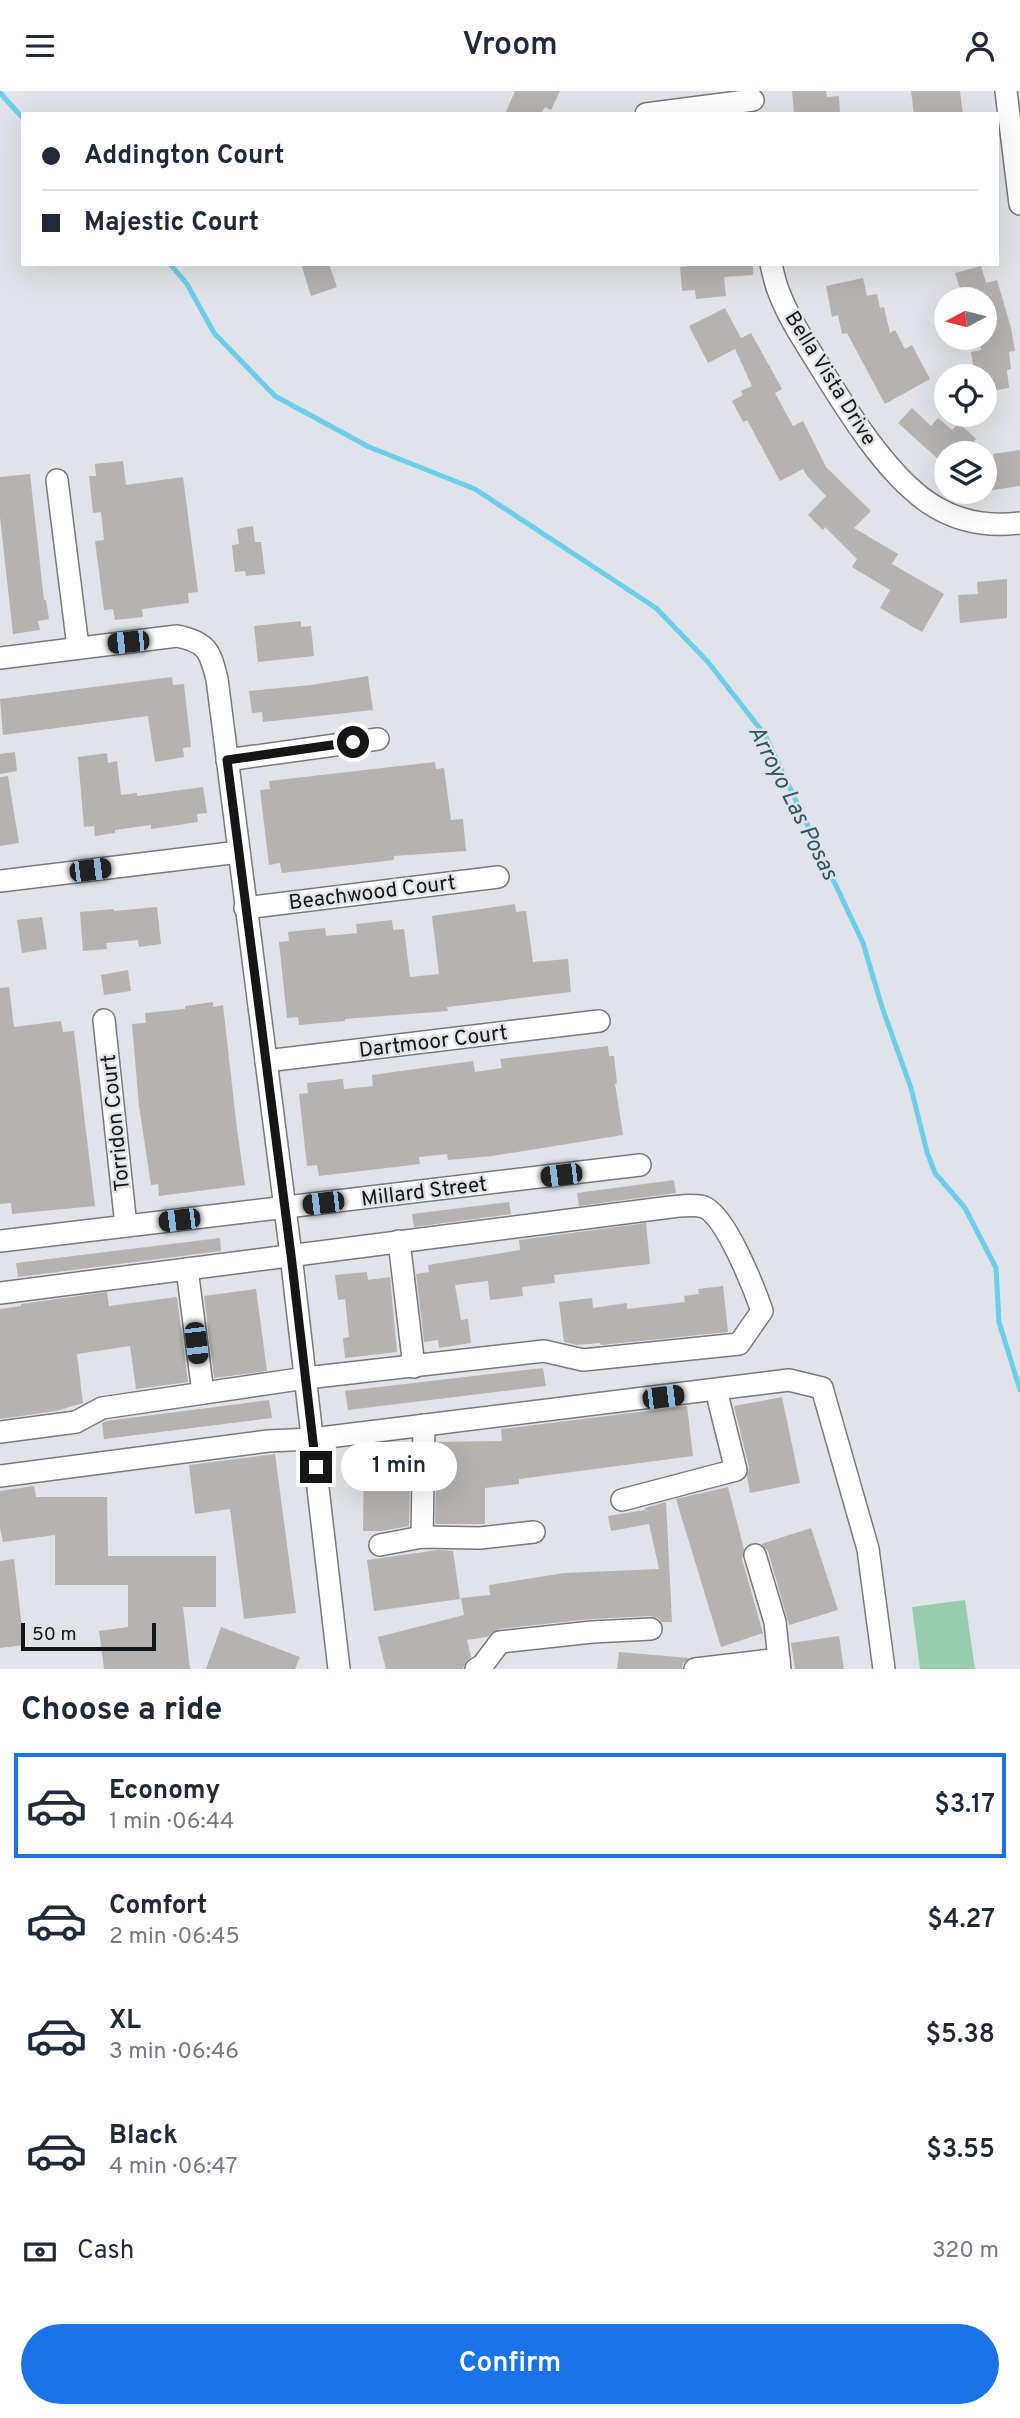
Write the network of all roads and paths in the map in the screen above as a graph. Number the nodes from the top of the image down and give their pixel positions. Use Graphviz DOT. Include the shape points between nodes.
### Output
graph roads {
  1 [pos="1006,91"];
  2 [pos="753,102"];
  3 [pos="664,112"];
  4 [pos="1020,204"];
  5 [pos="772,266"];
  6 [pos="57,480"];
  7 [pos="1020,523"];
  8 [pos="78,647"];
  9 [pos="0,658"];
  10 [pos="378,739"];
  11 [pos="227,760"];
  12 [pos="239,852"];
  13 [pos="498,877"];
  14 [pos="0,881"];
  15 [pos="245,908"];
  16 [pos="104,1020"];
  17 [pos="599,1021"];
  18 [pos="267,1061"];
  19 [pos="640,1165"];
  20 [pos="284,1208"];
  21 [pos="126,1227"];
  22 [pos="0,1241"];
  23 [pos="399,1241"];
  24 [pos="291,1255"];
  25 [pos="187,1269"];
  26 [pos="0,1293"];
  27 [pos="414,1367"];
  28 [pos="306,1378"];
  29 [pos="716,1390"];
  30 [pos="203,1393"];
  31 [pos="424,1425"];
  32 [pos="0,1432"];
  33 [pos="312,1439"];
  34 [pos="0,1476"];
  35 [pos="622,1500"];
  36 [pos="534,1532"];
  37 [pos="422,1538"];
  38 [pos="380,1545"];
  39 [pos="755,1555"];
  40 [pos="651,1629"];
  41 [pos="779,1664"];
  42 [pos="339,1669"];
  43 [pos="476,1669"];
  44 [pos="695,1669"];
  45 [pos="884,1669"];
  1 -- 4 [label="street"];
  2 -- 3 [label="street"];
  5 -- 7 [label="street, Bella Vista Drive" via="801,337 846,409 890,466 928,502 968,522"];
  6 -- 8 [label="street"];
  8 -- 9 [label="street"];
  8 -- 11 [label="street" via="177,636 194,639 212,656"];
  10 -- 11 [label="street"];
  11 -- 12 [label="street"];
  12 -- 14 [label="street"];
  12 -- 15 [label="street"];
  13 -- 15 [label="street, Beachwood Court"];
  15 -- 18 [label="street"];
  16 -- 21 [label="street, Torridon Court"];
  17 -- 18 [label="street, Dartmoor Court"];
  18 -- 20 [label="street"];
  19 -- 20 [label="street, Millard Street"];
  20 -- 21 [label="street, Millard Street"];
  20 -- 24 [label="street"];
  21 -- 22 [label="street, Millard Street"];
  23 -- 24 [label="street"];
  23 -- 27 [label="street"];
  23 -- 27 [label="street" via="671,1207 704,1207 718,1217 762,1311 738,1345 583,1360 544,1351"];
  24 -- 25 [label="street"];
  24 -- 28 [label="street"];
  25 -- 26 [label="street"];
  25 -- 30 [label="street"];
  27 -- 28 [label="street"];
  28 -- 30 [label="street"];
  28 -- 33 [label="street"];
  29 -- 31 [label="street"];
  29 -- 35 [label="street" via="736,1470"];
  29 -- 45 [label="street" via="789,1380 822,1388 868,1549"];
  30 -- 32 [label="street" via="102,1408 76,1422"];
  31 -- 33 [label="street"];
  31 -- 37 [label="street"];
  33 -- 34 [label="street"];
  33 -- 42 [label="street"];
  36 -- 37 [label="street"];
  37 -- 38 [label="street"];
  39 -- 41 [label="street" via="775,1622"];
  40 -- 43 [label="street" via="500,1642"];
  41 -- 44 [label="street"];
}
